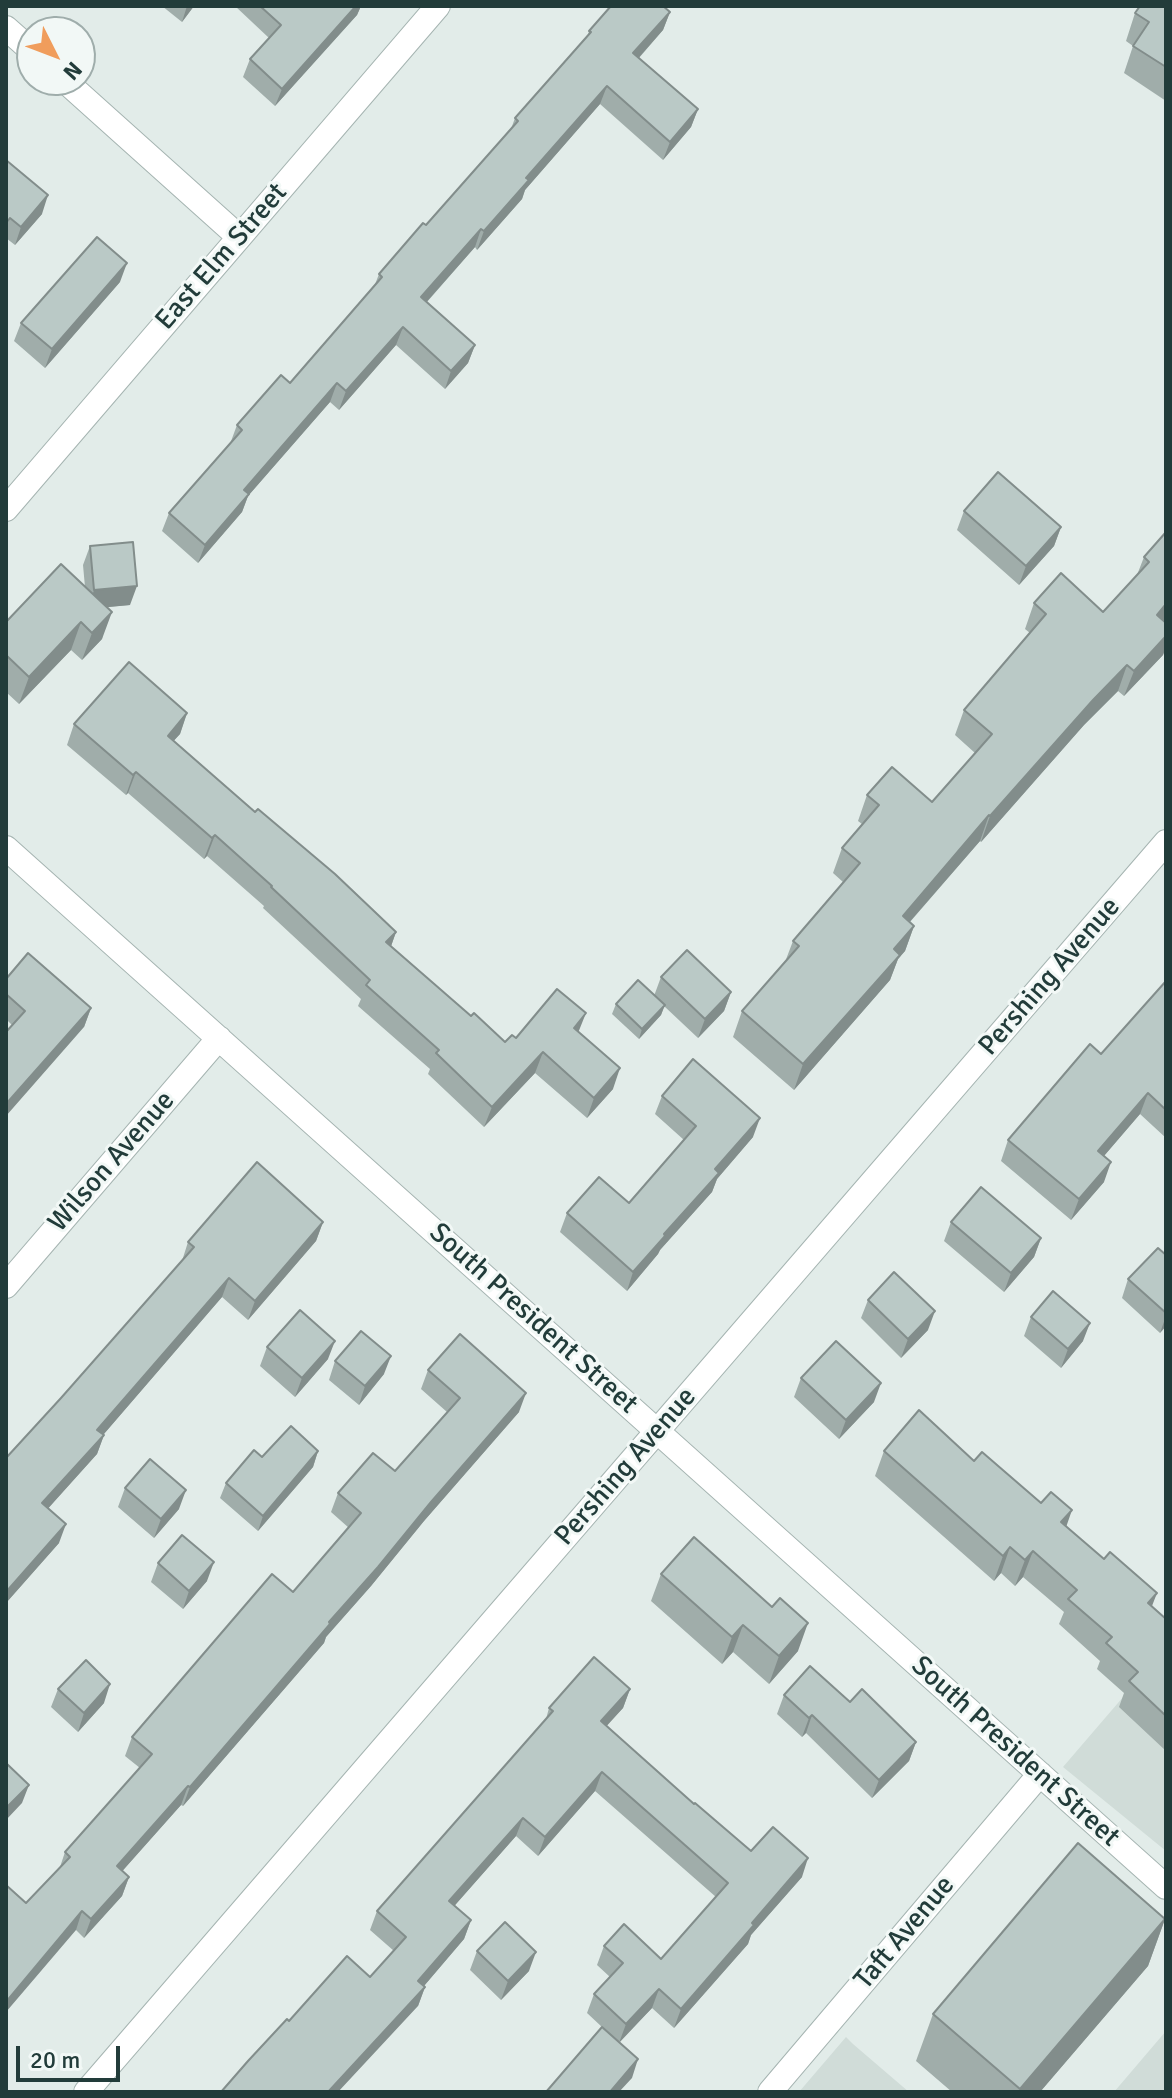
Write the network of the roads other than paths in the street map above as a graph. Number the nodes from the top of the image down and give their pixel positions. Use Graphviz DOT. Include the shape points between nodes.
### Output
graph roads {
  1 [pos="438,6"];
  2 [pos="82,96"];
  3 [pos="239,237"];
  4 [pos="6,509"];
  5 [pos="1166,842"];
  6 [pos="6,848"];
  7 [pos="219,1038"];
  8 [pos="6,1286"];
  9 [pos="657,1431"];
  10 [pos="1040,1774"];
  11 [pos="1166,1887"];
  12 [pos="86,2092"];
  13 [pos="770,2092"];
  1 -- 3 [label="street, East Elm Street"];
  2 -- 3 [label="street"];
  3 -- 4 [label="street, East Elm Street"];
  5 -- 9 [label="street, Pershing Avenue"];
  6 -- 7 [label="street, South President Street"];
  7 -- 8 [label="street, Wilson Avenue"];
  7 -- 9 [label="street, South President Street"];
  9 -- 10 [label="street, South President Street"];
  9 -- 12 [label="street, Pershing Avenue"];
  10 -- 11 [label="street, South President Street"];
  10 -- 13 [label="street, Taft Avenue"];
}
